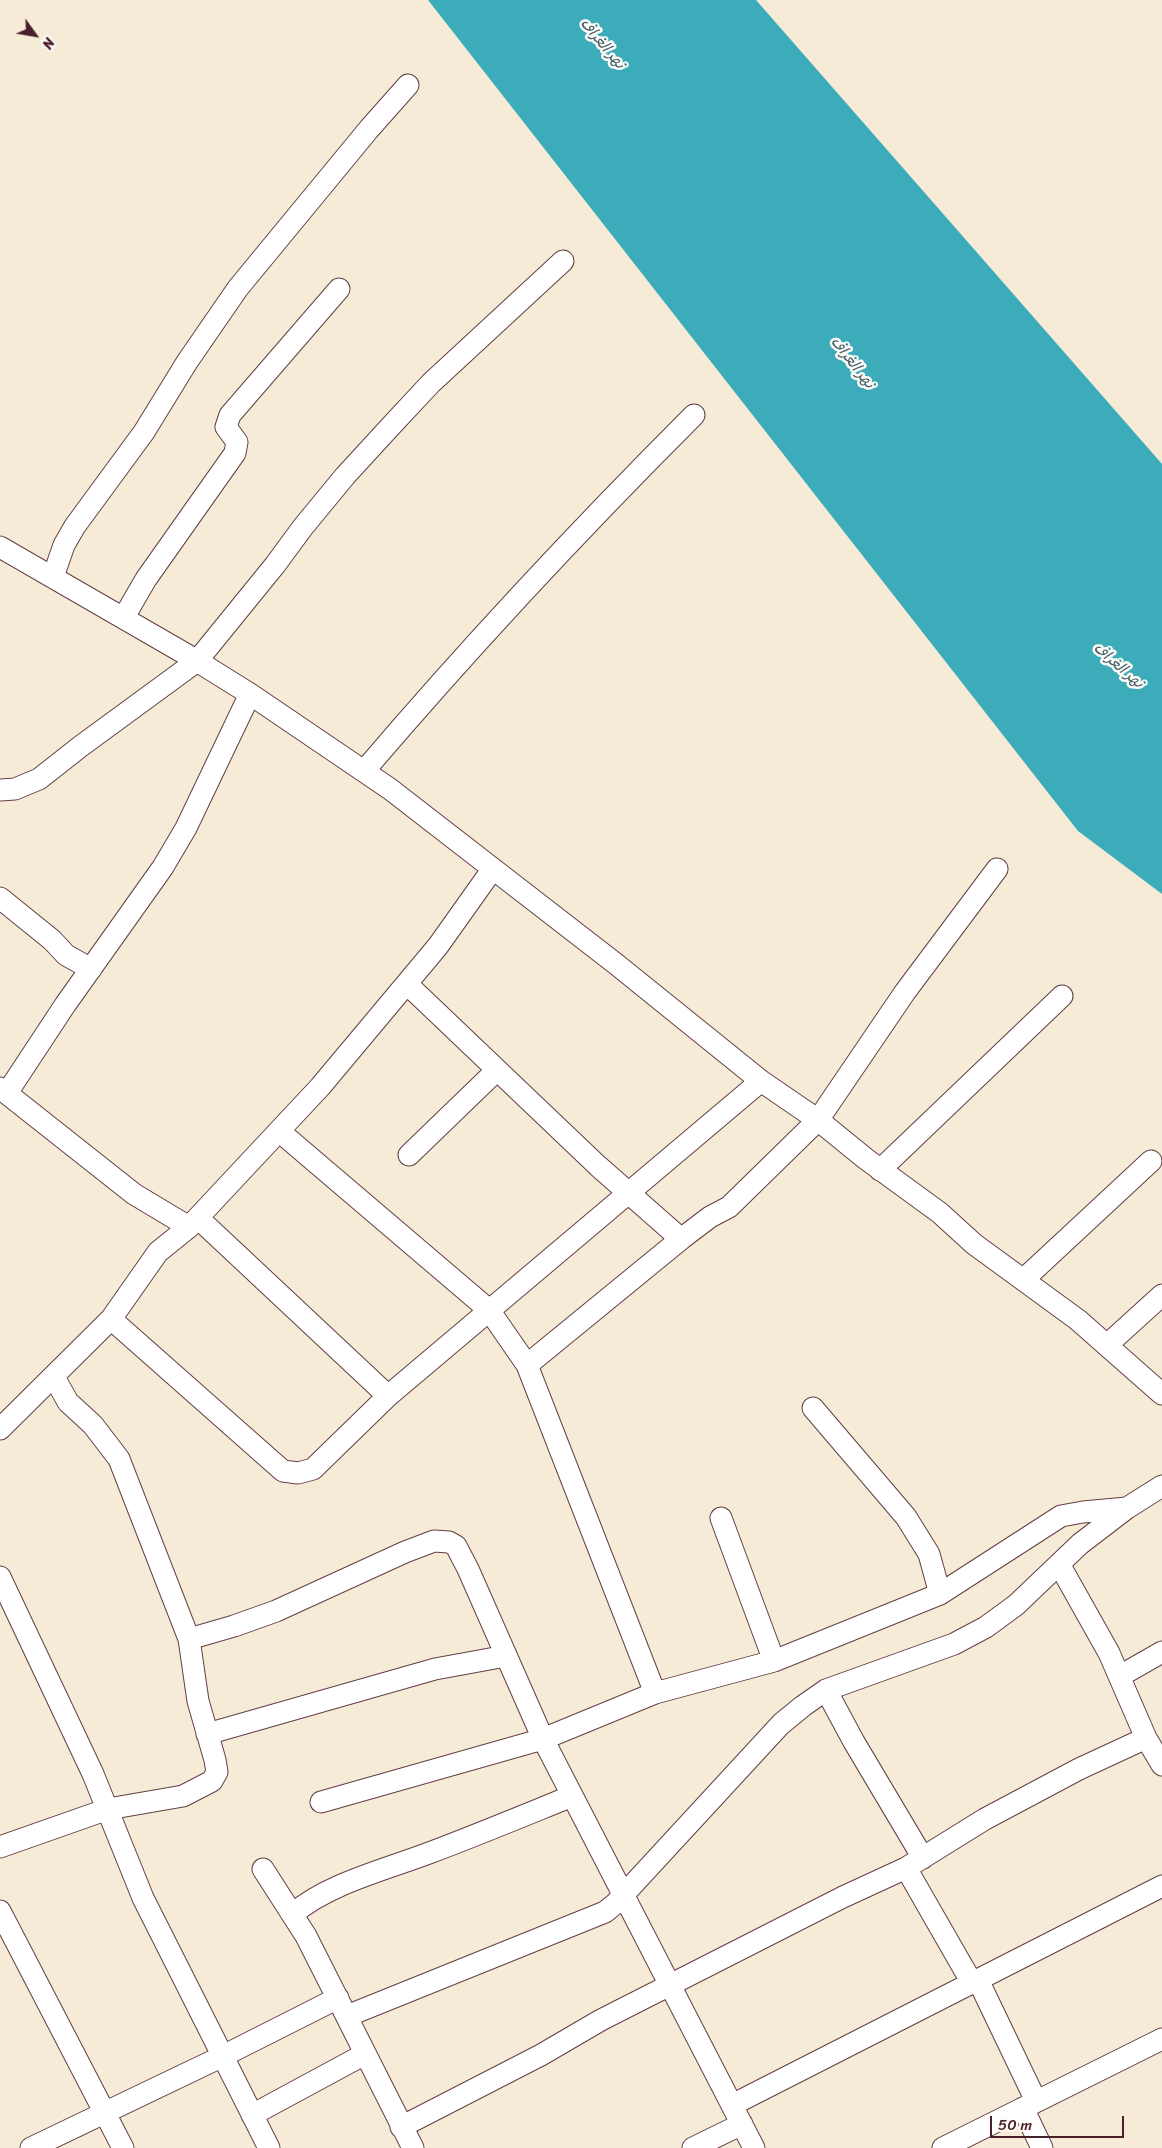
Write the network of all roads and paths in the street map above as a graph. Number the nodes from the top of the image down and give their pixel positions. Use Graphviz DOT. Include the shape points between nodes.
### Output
graph roads {
  1 [pos="408,85"];
  2 [pos="563,261"];
  3 [pos="339,289"];
  4 [pos="694,415"];
  5 [pos="0,546"];
  6 [pos="53,577"];
  7 [pos="124,618"];
  8 [pos="197,661"];
  9 [pos="250,694"];
  10 [pos="364,771"];
  11 [pos="0,790"];
  12 [pos="997,869"];
  13 [pos="492,870"];
  14 [pos="0,898"];
  15 [pos="91,969"];
  16 [pos="407,984"];
  17 [pos="1062,996"];
  18 [pos="497,1070"];
  19 [pos="760,1081"];
  20 [pos="3,1091"];
  21 [pos="818,1120"];
  22 [pos="279,1131"];
  23 [pos="409,1155"];
  24 [pos="1151,1161"];
  25 [pos="880,1170"];
  26 [pos="628,1193"];
  27 [pos="194,1223"];
  28 [pos="681,1239"];
  29 [pos="1023,1280"];
  30 [pos="1162,1295"];
  31 [pos="489,1310"];
  32 [pos="111,1319"];
  33 [pos="1107,1345"];
  34 [pos="528,1365"];
  35 [pos="54,1377"];
  36 [pos="1162,1394"];
  37 [pos="388,1396"];
  38 [pos="813,1408"];
  39 [pos="0,1430"];
  40 [pos="1162,1486"];
  41 [pos="1127,1508"];
  42 [pos="721,1518"];
  43 [pos="1059,1564"];
  44 [pos="0,1577"];
  45 [pos="940,1594"];
  46 [pos="190,1639"];
  47 [pos="1162,1652"];
  48 [pos="506,1656"];
  49 [pos="774,1661"];
  50 [pos="1120,1676"];
  51 [pos="826,1690"];
  52 [pos="654,1693"];
  53 [pos="207,1734"];
  54 [pos="1146,1738"];
  55 [pos="543,1739"];
  56 [pos="1162,1765"];
  57 [pos="572,1796"];
  58 [pos="321,1802"];
  59 [pos="108,1809"];
  60 [pos="0,1847"];
  61 [pos="914,1863"];
  62 [pos="263,1869"];
  63 [pos="1162,1886"];
  64 [pos="623,1894"];
  65 [pos="0,1911"];
  66 [pos="293,1914"];
  67 [pos="975,1981"];
  68 [pos="670,1985"];
  69 [pos="342,2007"];
  70 [pos="1162,2039"];
  71 [pos="365,2054"];
  72 [pos="222,2056"];
  73 [pos="732,2105"];
  74 [pos="1030,2105"];
  75 [pos="104,2113"];
  76 [pos="252,2114"];
  77 [pos="742,2124"];
  78 [pos="401,2127"];
  79 [pos="31,2148"];
  80 [pos="123,2148"];
  81 [pos="269,2148"];
  82 [pos="412,2148"];
  83 [pos="694,2148"];
  84 [pos="754,2148"];
  85 [pos="943,2148"];
  86 [pos="1042,2148"];
  1 -- 6 [label="street" via="238,288 144,432 75,526 64,545"];
  2 -- 8 [label="street" via="431,383 371,448 303,527"];
  3 -- 7 [label="street" via="230,415 226,427 237,442 235,452 146,579"];
  4 -- 10 [label="street" via="464,656"];
  5 -- 6 [label="street"];
  6 -- 7 [label="street"];
  7 -- 8 [label="street"];
  8 -- 9 [label="street"];
  8 -- 11 [label="street" via="39,779 16,789"];
  9 -- 10 [label="street"];
  9 -- 15 [label="street" via="186,828 145,894"];
  10 -- 13 [label="street"];
  12 -- 21 [label="street" via="905,992"];
  13 -- 16 [label="street"];
  13 -- 19 [label="street" via="616,964"];
  14 -- 15 [label="street" via="66,955"];
  15 -- 20 [label="street"];
  16 -- 18 [label="street"];
  16 -- 22 [label="street" via="320,1088"];
  17 -- 25 [label="street"];
  18 -- 23 [label="street"];
  18 -- 26 [label="street"];
  19 -- 21 [label="street"];
  19 -- 26 [label="street"];
  20 -- 27 [label="street" via="134,1194"];
  21 -- 25 [label="street"];
  21 -- 28 [label="street" via="729,1207"];
  22 -- 27 [label="street"];
  22 -- 31 [label="street"];
  24 -- 29 [label="street"];
  25 -- 29 [label="street"];
  26 -- 28 [label="street"];
  26 -- 31 [label="street"];
  27 -- 32 [label="street" via="158,1252"];
  27 -- 37 [label="street"];
  28 -- 34 [label="street"];
  29 -- 33 [label="street"];
  30 -- 33 [label="street"];
  31 -- 34 [label="street"];
  31 -- 37 [label="street"];
  32 -- 35 [label="street"];
  32 -- 37 [label="street" via="282,1471 314,1470"];
  33 -- 36 [label="street"];
  34 -- 52 [label="street"];
  35 -- 39 [label="street"];
  35 -- 46 [label="street" via="68,1402 93,1425 119,1460"];
  38 -- 45 [label="street" via="906,1517 929,1554"];
  40 -- 41 [label="street"];
  41 -- 43 [label="street"];
  41 -- 45 [label="street" via="1061,1516"];
  42 -- 49 [label="street"];
  43 -- 50 [label="street"];
  43 -- 51 [label="street" via="1016,1605 986,1627 954,1644"];
  44 -- 59 [label="street"];
  45 -- 49 [label="street"];
  46 -- 48 [label="street" via="276,1611 406,1552 442,1540 456,1546 460,1552"];
  46 -- 53 [label="street" via="198,1701"];
  47 -- 50 [label="street"];
  48 -- 53 [label="street" via="435,1669"];
  48 -- 55 [label="street"];
  49 -- 52 [label="street"];
  50 -- 54 [label="street"];
  51 -- 61 [label="street"];
  51 -- 64 [label="street" via="782,1724"];
  52 -- 55 [label="street"];
  53 -- 59 [label="street" via="217,1772 212,1781 183,1796"];
  54 -- 56 [label="street"];
  54 -- 61 [label="street" via="1078,1769 985,1819"];
  55 -- 57 [label="street"];
  55 -- 58 [label="street"];
  57 -- 64 [label="street"];
  57 -- 66 [label="street" via="357,1880 303,1905"];
  59 -- 60 [label="street"];
  59 -- 72 [label="street" via="143,1898"];
  61 -- 67 [label="street"];
  61 -- 68 [label="street"];
  62 -- 66 [label="street"];
  63 -- 67 [label="street"];
  64 -- 68 [label="street"];
  64 -- 69 [label="street" via="605,1912"];
  65 -- 75 [label="street"];
  66 -- 69 [label="street"];
  67 -- 73 [label="street"];
  67 -- 74 [label="street"];
  68 -- 73 [label="street"];
  68 -- 78 [label="street"];
  69 -- 71 [label="street"];
  69 -- 72 [label="street"];
  70 -- 74 [label="street"];
  71 -- 76 [label="street"];
  71 -- 78 [label="street"];
  72 -- 75 [label="street"];
  72 -- 76 [label="street"];
  73 -- 77 [label="street"];
  74 -- 85 [label="street"];
  74 -- 86 [label="street"];
  75 -- 79 [label="street"];
  75 -- 80 [label="street"];
  76 -- 81 [label="street"];
  77 -- 83 [label="street"];
  77 -- 84 [label="street"];
  78 -- 82 [label="street"];
}
